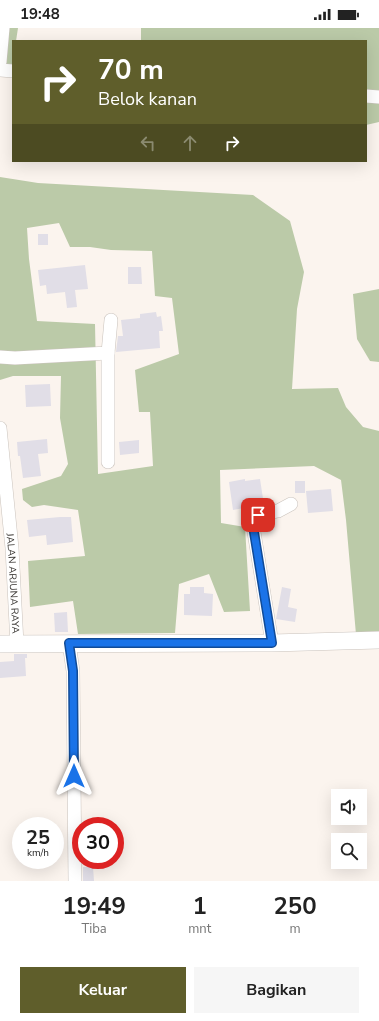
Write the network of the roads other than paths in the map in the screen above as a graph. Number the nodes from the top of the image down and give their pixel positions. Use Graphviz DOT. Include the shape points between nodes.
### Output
graph roads {
  1 [pos="3,28"];
  2 [pos="0,62"];
  3 [pos="0,70"];
  4 [pos="12,71"];
  5 [pos="367,96"];
  6 [pos="379,97"];
  7 [pos="111,320"];
  8 [pos="108,353"];
  9 [pos="0,357"];
  10 [pos="0,428"];
  11 [pos="108,462"];
  12 [pos="291,504"];
  13 [pos="379,640"];
  14 [pos="69,643"];
  15 [pos="272,643"];
  16 [pos="0,644"];
  17 [pos="17,644"];
  18 [pos="75,881"];
  1 -- 2 [label="street"];
  3 -- 4 [label="street"];
  5 -- 6 [label="street"];
  7 -- 8 [label="street"];
  8 -- 9 [label="street"];
  8 -- 11 [label="street"];
  10 -- 17 [label="street, JALAN ARJUNA RAYA" via="12,548"];
  12 -- 15 [label="street" via="278,511 258,515 253,520"];
  13 -- 15 [label="street"];
  14 -- 15 [label="street"];
  14 -- 17 [label="street"];
  14 -- 18 [label="street" via="73,671"];
  16 -- 17 [label="street"];
}
